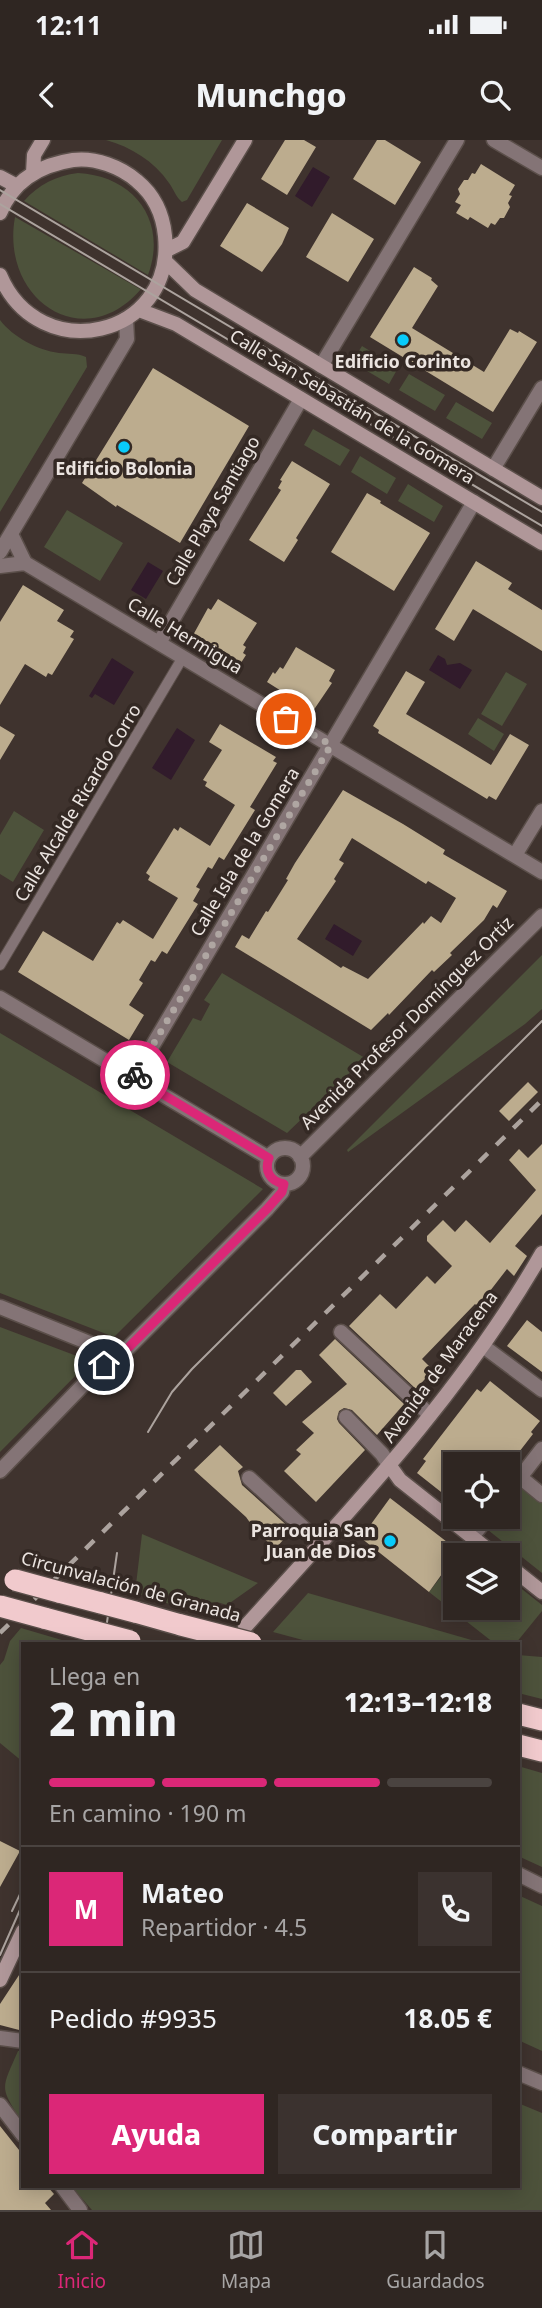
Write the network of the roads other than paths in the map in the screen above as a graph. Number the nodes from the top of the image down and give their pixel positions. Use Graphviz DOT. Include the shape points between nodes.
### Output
graph roads {
  1 [pos="43,140"];
  2 [pos="245,140"];
  3 [pos="457,140"];
  4 [pos="494,140"];
  5 [pos="542,168"];
  6 [pos="33,173"];
  7 [pos="0,177"];
  8 [pos="17,186"];
  9 [pos="0,213"];
  10 [pos="166,256"];
  11 [pos="0,275"];
  12 [pos="139,310"];
  13 [pos="126,320"];
  14 [pos="321,366"];
  15 [pos="542,388"];
  16 [pos="301,399"];
  17 [pos="494,469"];
  18 [pos="542,498"];
  19 [pos="474,502"];
  20 [pos="11,534"];
  21 [pos="542,543"];
  22 [pos="0,552"];
  23 [pos="25,564"];
  24 [pos="0,565"];
  25 [pos="159,643"];
  26 [pos="183,657"];
  27 [pos="331,745"];
  28 [pos="542,811"];
  29 [pos="515,855"];
  30 [pos="542,872"];
  31 [pos="542,916"];
  32 [pos="0,965"];
  33 [pos="0,998"];
  34 [pos="134,1077"];
  35 [pos="300,1157"];
  36 [pos="269,1158"];
  37 [pos="284,1184"];
  38 [pos="542,1253"];
  39 [pos="0,1307"];
  40 [pos="341,1332"];
  41 [pos="483,1346"];
  42 [pos="114,1353"];
  43 [pos="542,1390"];
  44 [pos="430,1415"];
  45 [pos="346,1417"];
  46 [pos="542,1450"];
  47 [pos="390,1466"];
  48 [pos="0,1471"];
  49 [pos="520,1477"];
  50 [pos="249,1478"];
  51 [pos="542,1494"];
  52 [pos="478,1529"];
  53 [pos="472,1537"];
  54 [pos="320,1543"];
  55 [pos="480,1543"];
  56 [pos="520,1575"];
  57 [pos="8,1578"];
  58 [pos="542,1592"];
  59 [pos="0,1606"];
  60 [pos="248,1635"];
  61 [pos="135,1642"];
  62 [pos="520,1714"];
  63 [pos="542,1720"];
  64 [pos="520,1746"];
  65 [pos="542,1751"];
  66 [pos="520,1875"];
  67 [pos="542,1886"];
  68 [pos="19,1937"];
  69 [pos="0,1951"];
  70 [pos="0,1980"];
  71 [pos="0,2038"];
  72 [pos="21,2041"];
  73 [pos="520,2074"];
  74 [pos="542,2083"];
  75 [pos="0,2105"];
  76 [pos="21,2132"];
  77 [pos="64,2188"];
  78 [pos="80,2210"];
  1 -- 6 [label="main road" via="34,155"];
  2 -- 10 [label="main road" via="183,242"];
  3 -- 14 [label="street"];
  4 -- 5 [label="street"];
  6 -- 8 [label="main road"];
  6 -- 10 [label="main road" via="55,162 80,159 105,163 131,176 160,212"];
  7 -- 8 [label="main road"];
  8 -- 9 [label="main road"];
  10 -- 12 [label="main road" via="159,283"];
  10 -- 14 [label="main road, Calle San Sebastián de la Gomera" via="195,290"];
  11 -- 13 [label="main road" via="7,292 26,313 51,327 80,332"];
  12 -- 13 [label="main road"];
  12 -- 16 [label="main road, Calle San Sebastián de la Gomera" via="176,324"];
  13 -- 20 [label="street" via="127,338"];
  14 -- 17 [label="main road, Calle San Sebastián de la Gomera"];
  15 -- 17 [label="street"];
  16 -- 19 [label="main road, Calle San Sebastián de la Gomera"];
  16 -- 25 [label="street, Calle Playa Santiago"];
  17 -- 18 [label="main road, Calle San Sebastián de la Gomera"];
  19 -- 21 [label="main road, Calle San Sebastián de la Gomera"];
  19 -- 27 [label="street, Calle Isla de la Gomera"];
  20 -- 22 [label="street"];
  20 -- 23 [label="street"];
  23 -- 24 [label="street"];
  23 -- 25 [label="street, Calle Hermigua"];
  25 -- 26 [label="street, Calle Hermigua"];
  26 -- 27 [label="street, Calle Hermigua"];
  26 -- 32 [label="street, Calle Alcalde Ricardo Corro"];
  27 -- 29 [label="street, Calle Hermigua"];
  27 -- 34 [label="street, Calle Isla de la Gomera"];
  28 -- 29 [label="street"];
  29 -- 30 [label="street, Calle Hermigua"];
  31 -- 35 [label="street, Avenida Profesor Domínguez Ortiz"];
  33 -- 34 [label="street"];
  34 -- 36 [label="street"];
  35 -- 36 [label="street" via="281,1149"];
  35 -- 37 [label="street" via="299,1178"];
  36 -- 37 [label="street" via="269,1175"];
  37 -- 42 [label="street" via="258,1219 128,1348"];
  38 -- 41 [label="main road, Avenida de Maracena"];
  39 -- 42 [label="street"];
  40 -- 44 [label="street"];
  41 -- 43 [label="street"];
  41 -- 44 [label="main road, Avenida de Maracena"];
  42 -- 48 [label="street"];
  44 -- 47 [label="main road, Avenida de Maracena"];
  45 -- 47 [label="street, Avenida de Maracena"];
  46 -- 49 [label="street"];
  47 -- 53 [label="main road" via="400,1480"];
  47 -- 54 [label="main road, Avenida de Maracena"];
  49 -- 51 [label="street"];
  50 -- 54 [label="street"];
  52 -- 53 [label="street"];
  53 -- 55 [label="main road"];
  54 -- 60 [label="main road, Avenida de Maracena"];
  56 -- 58 [label="main road"];
  57 -- 60 [label="highway, Circunvalación de Granada, bridge" via="181,1625"];
  59 -- 61 [label="highway, bridge"];
  62 -- 63 [label="highway"];
  64 -- 65 [label="highway"];
  66 -- 67 [label="street"];
  68 -- 69 [label="main road"];
  68 -- 70 [label="main road"];
  71 -- 72 [label="street"];
  73 -- 74 [label="street"];
  75 -- 76 [label="street"];
  77 -- 78 [label="street"];
}
